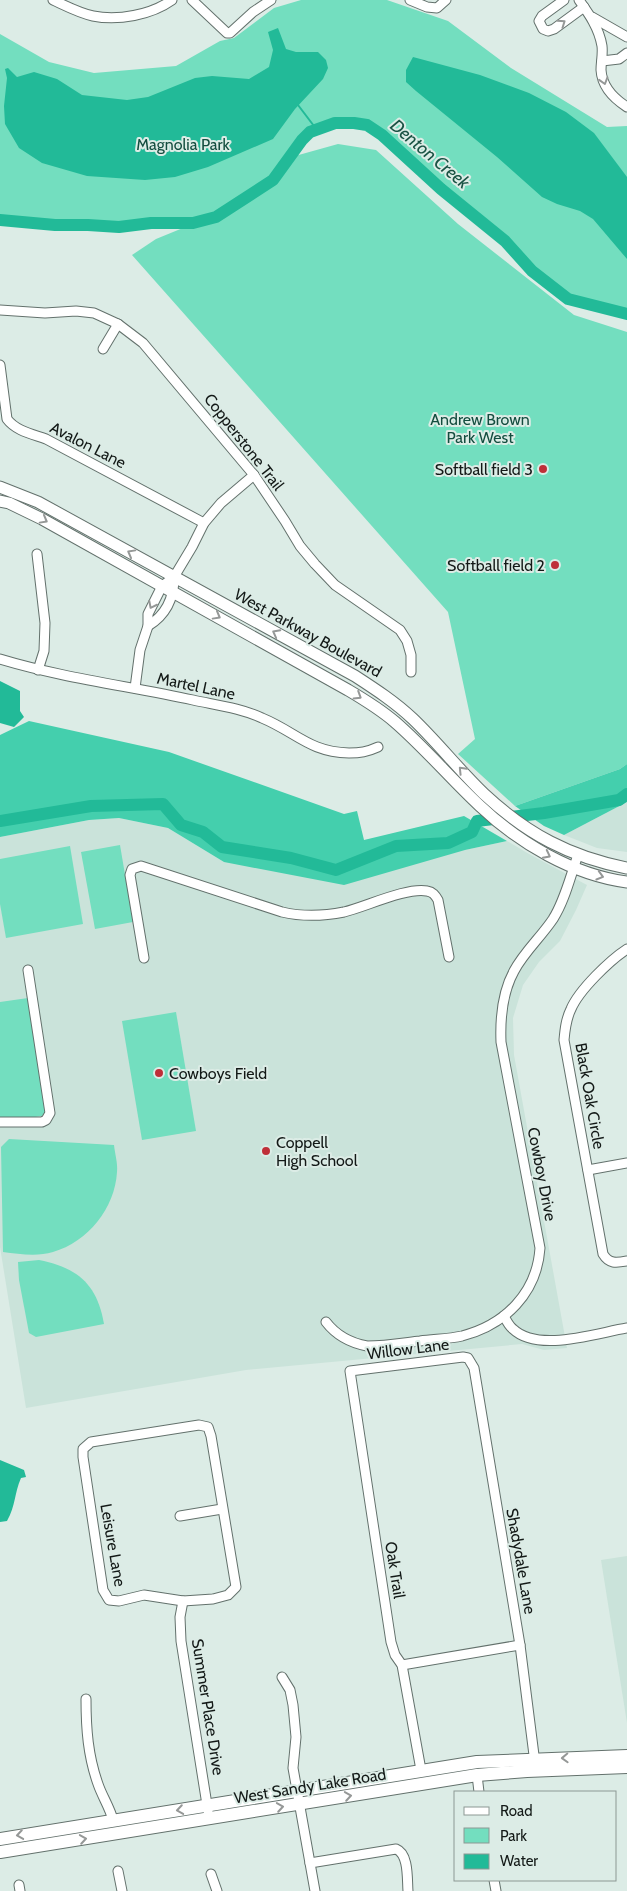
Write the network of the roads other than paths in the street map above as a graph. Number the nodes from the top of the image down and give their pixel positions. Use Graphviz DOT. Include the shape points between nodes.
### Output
graph roads {
  1 [pos="53,0"];
  2 [pos="172,0"];
  3 [pos="192,0"];
  4 [pos="271,0"];
  5 [pos="410,0"];
  6 [pos="446,0"];
  7 [pos="564,0"];
  8 [pos="582,4"];
  9 [pos="592,17"];
  10 [pos="627,37"];
  11 [pos="627,53"];
  12 [pos="602,61"];
  13 [pos="627,107"];
  14 [pos="0,310"];
  15 [pos="118,324"];
  16 [pos="103,349"];
  17 [pos="0,365"];
  18 [pos="254,475"];
  19 [pos="0,487"];
  20 [pos="0,501"];
  21 [pos="204,523"];
  22 [pos="37,554"];
  23 [pos="174,578"];
  24 [pos="162,586"];
  25 [pos="174,593"];
  26 [pos="148,626"];
  27 [pos="0,659"];
  28 [pos="38,670"];
  29 [pos="411,672"];
  30 [pos="135,688"];
  31 [pos="378,747"];
  32 [pos="578,855"];
  33 [pos="574,867"];
  34 [pos="627,868"];
  35 [pos="627,882"];
  36 [pos="627,949"];
  37 [pos="448,956"];
  38 [pos="144,958"];
  39 [pos="28,970"];
  40 [pos="0,1122"];
  41 [pos="627,1163"];
  42 [pos="588,1170"];
  43 [pos="627,1262"];
  44 [pos="504,1316"];
  45 [pos="326,1322"];
  46 [pos="627,1328"];
  47 [pos="468,1358"];
  48 [pos="350,1371"];
  49 [pos="222,1509"];
  50 [pos="180,1516"];
  51 [pos="183,1601"];
  52 [pos="520,1645"];
  53 [pos="402,1665"];
  54 [pos="282,1677"];
  55 [pos="86,1699"];
  56 [pos="621,1761"];
  57 [pos="535,1765"];
  58 [pos="421,1770"];
  59 [pos="476,1776"];
  60 [pos="297,1791"];
  61 [pos="480,1791"];
  62 [pos="300,1804"];
  63 [pos="207,1805"];
  64 [pos="209,1819"];
  65 [pos="113,1820"];
  66 [pos="0,1839"];
  67 [pos="0,1852"];
  68 [pos="310,1863"];
  69 [pos="118,1871"];
  70 [pos="211,1874"];
  71 [pos="122,1891"];
  72 [pos="216,1891"];
  73 [pos="314,1891"];
  74 [pos="408,1891"];
  1 -- 2 [label="street" via="91,16 115,18 157,9"];
  3 -- 4 [label="street" via="226,33"];
  5 -- 6 [label="street" via="437,8"];
  7 -- 8 [label="street, one-way" via="542,16 539,21 543,29 552,30"];
  8 -- 9 [label="street"];
  9 -- 10 [label="street"];
  9 -- 12 [label="street" via="602,46"];
  11 -- 12 [label="street" via="619,59"];
  12 -- 13 [label="street, one-way" via="606,88"];
  14 -- 15 [label="street, Copperstone Trail" via="94,313"];
  15 -- 16 [label="street"];
  15 -- 18 [label="street, Copperstone Trail" via="142,343"];
  17 -- 21 [label="street, Avalon Lane" via="7,419 12,425 46,439"];
  18 -- 21 [label="street" via="221,503"];
  18 -- 29 [label="street, Copperstone Trail" via="300,546 335,585 400,630 411,655"];
  23 -- 19 [label="street, West Parkway Boulevard, one-way" via="38,502"];
  20 -- 24 [label="street, West Parkway Boulevard, one-way" via="42,519"];
  21 -- 23 [label="street"];
  22 -- 28 [label="street" via="45,623 44,651"];
  23 -- 24 [label="street"];
  23 -- 25 [label="street"];
  32 -- 23 [label="street, West Parkway Boulevard, one-way" via="551,843 496,804 389,698 355,676"];
  24 -- 25 [label="street, West Parkway Boulevard"];
  24 -- 26 [label="street, one-way" via="148,614"];
  25 -- 26 [label="street" via="160,619"];
  25 -- 33 [label="street, West Parkway Boulevard, one-way" via="368,701 396,723 481,807 522,840"];
  26 -- 30 [label="street" via="140,650"];
  27 -- 28 [label="street, Martel Lane"];
  28 -- 30 [label="street, Martel Lane"];
  30 -- 31 [label="street, Martel Lane" via="248,712 318,749 332,753 365,753"];
  32 -- 33 [label="street, Cowboy Drive"];
  32 -- 34 [label="street, West Parkway Boulevard"];
  33 -- 35 [label="street, West Parkway Boulevard, one-way"];
  33 -- 44 [label="street, Cowboy Drive" via="555,915 514,971 504,993 501,1042 540,1248 532,1282"];
  36 -- 42 [label="street, Black Oak Circle" via="614,958 577,998 566,1023 564,1040"];
  37 -- 38 [label="street" via="438,900 427,891 411,892 344,912 302,915 282,912 140,866 132,869 130,874"];
  39 -- 40 [label="street" via="50,1113 42,1122"];
  41 -- 42 [label="street"];
  42 -- 43 [label="street, Black Oak Circle" via="603,1254 615,1263"];
  44 -- 45 [label="street, Cowboy Drive" via="460,1336 367,1346 340,1336"];
  44 -- 46 [label="street" via="512,1329 524,1337 544,1342"];
  47 -- 48 [label="street, Willow Lane"];
  47 -- 52 [label="street, Shadydale Lane" via="474,1368"];
  48 -- 53 [label="street, Oak Trail" via="391,1642"];
  49 -- 50 [label="street"];
  49 -- 51 [label="street, Leisure Lane" via="236,1587 228,1595"];
  49 -- 51 [label="street, Leisure Lane" via="208,1427 199,1425 91,1442 83,1449 103,1590 109,1600 144,1595"];
  51 -- 63 [label="street, Summer Place Drive" via="181,1641"];
  52 -- 53 [label="street"];
  52 -- 57 [label="street, Shadydale Lane"];
  53 -- 58 [label="street, Oak Trail"];
  54 -- 60 [label="street" via="290,1690 296,1721 293,1768"];
  55 -- 65 [label="street" via="90,1757"];
  56 -- 57 [label="main road, West Sandy Lake Road"];
  57 -- 58 [label="main road, West Sandy Lake Road" via="476,1762"];
  57 -- 59 [label="main road, West Sandy Lake Road"];
  58 -- 60 [label="main road, West Sandy Lake Road"];
  59 -- 61 [label="street"];
  62 -- 59 [label="main road, West Sandy Lake Road, one-way"];
  60 -- 62 [label="street"];
  60 -- 63 [label="main road, West Sandy Lake Road"];
  64 -- 62 [label="main road, West Sandy Lake Road, one-way"];
  62 -- 68 [label="street"];
  63 -- 64 [label="street, Summer Place Drive"];
  63 -- 65 [label="main road, West Sandy Lake Road, one-way"];
  67 -- 64 [label="main road, West Sandy Lake Road, one-way"];
  65 -- 66 [label="main road, West Sandy Lake Road, one-way"];
  68 -- 73 [label="street"];
  68 -- 74 [label="street" via="396,1848 404,1858"];
  69 -- 71 [label="street"];
  70 -- 72 [label="street"];
}
